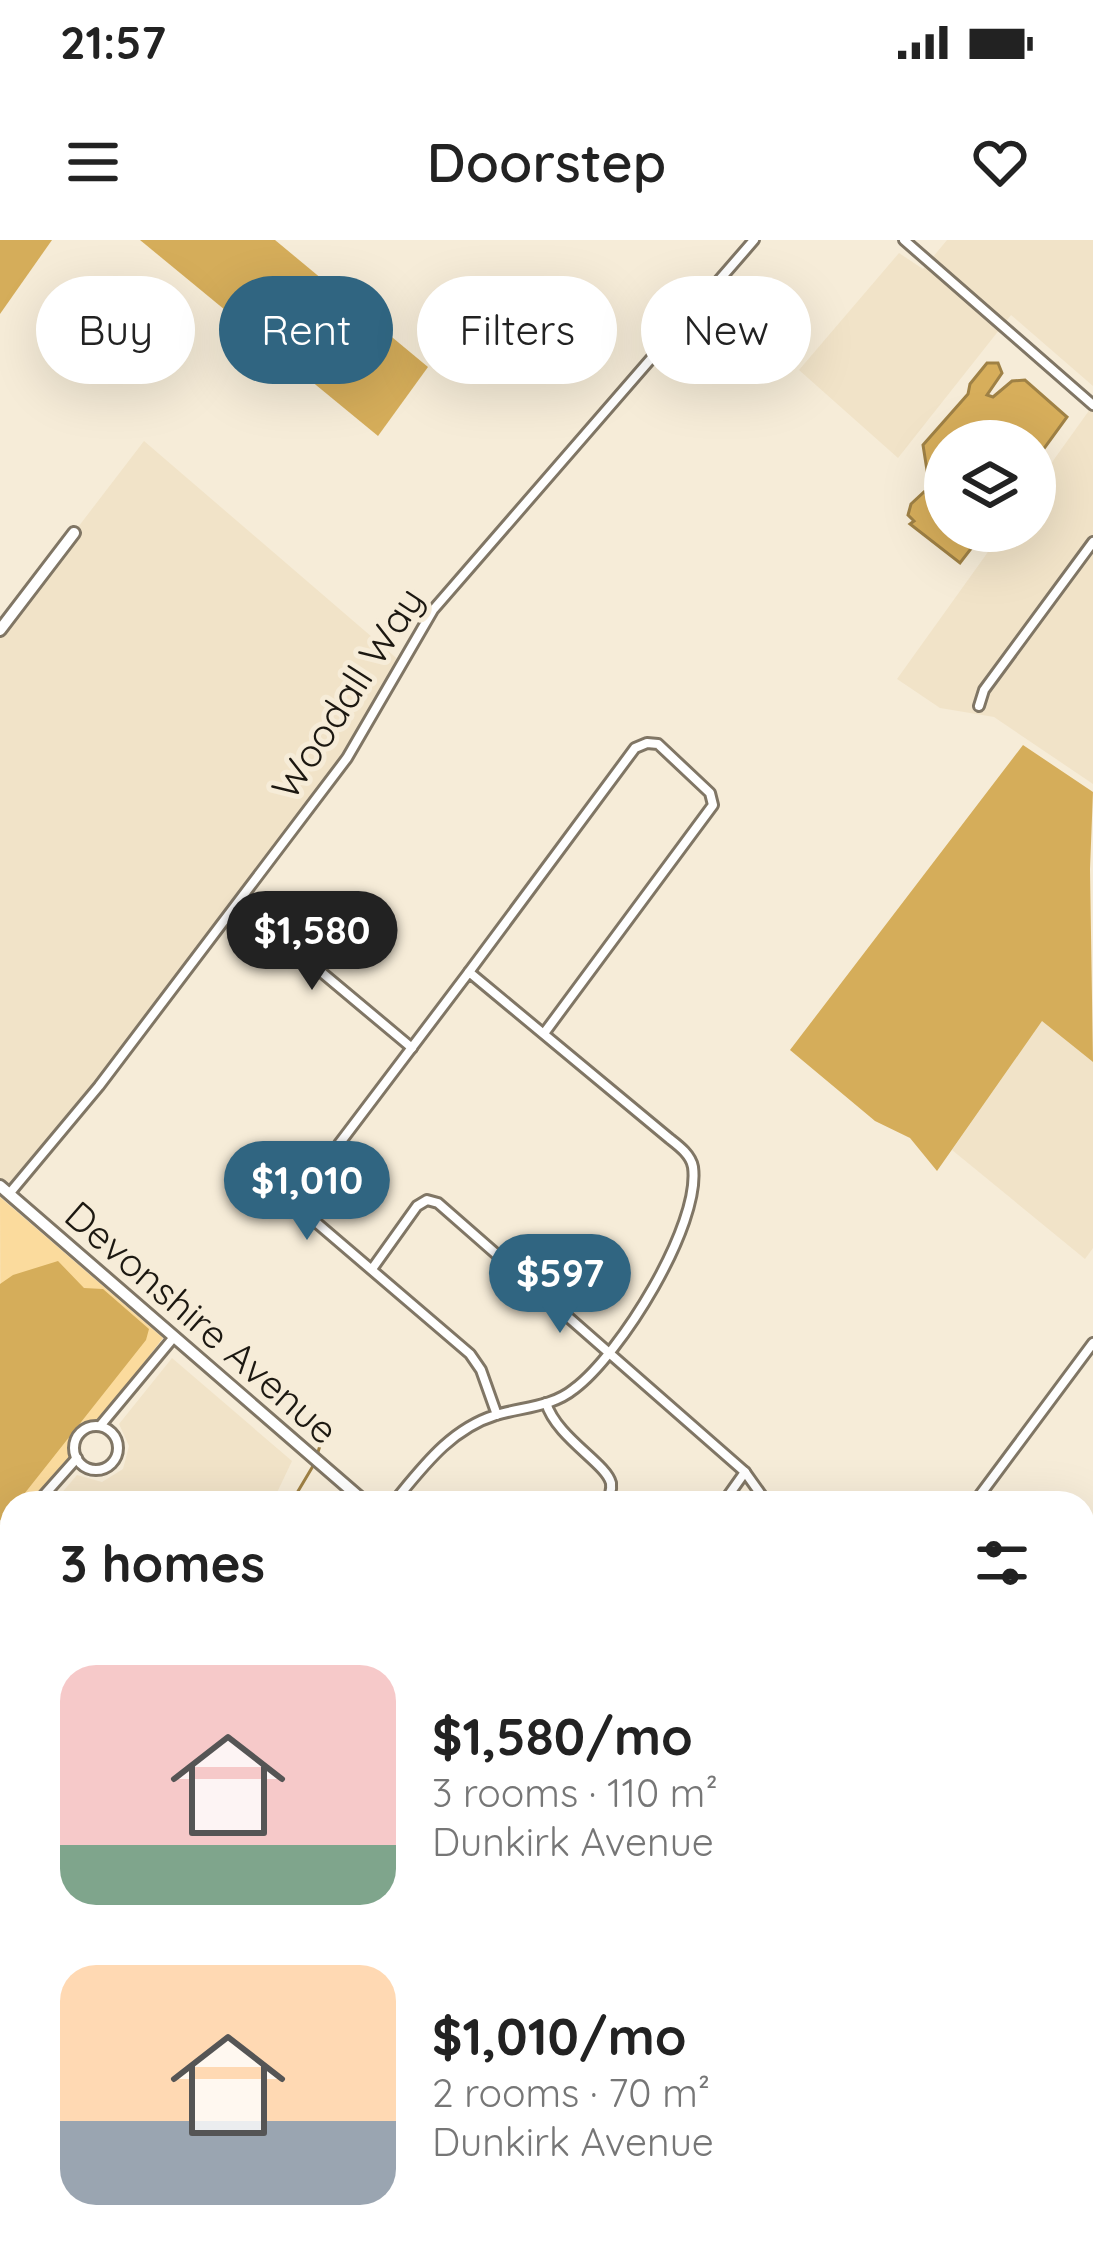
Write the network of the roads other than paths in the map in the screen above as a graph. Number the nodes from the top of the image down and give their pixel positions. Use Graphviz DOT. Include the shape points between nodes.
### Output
graph roads {
  1 [pos="754,240"];
  2 [pos="904,240"];
  3 [pos="1093,405"];
  4 [pos="74,533"];
  5 [pos="1093,542"];
  6 [pos="0,630"];
  7 [pos="979,706"];
  8 [pos="236,908"];
  9 [pos="469,972"];
  10 [pos="545,1033"];
  11 [pos="412,1048"];
  12 [pos="5,1190"];
  13 [pos="372,1269"];
  14 [pos="174,1336"];
  15 [pos="1093,1343"];
  16 [pos="609,1350"];
  17 [pos="546,1403"];
  18 [pos="497,1415"];
  19 [pos="100,1426"];
  20 [pos="77,1458"];
  21 [pos="745,1472"];
  22 [pos="48,1491"];
  23 [pos="352,1491"];
  24 [pos="404,1491"];
  25 [pos="611,1491"];
  26 [pos="732,1491"];
  27 [pos="758,1491"];
  28 [pos="983,1491"];
  1 -- 8 [label="street, Woodall Way" via="434,610 347,758"];
  2 -- 3 [label="street"];
  4 -- 6 [label="main road"];
  5 -- 7 [label="street"];
  8 -- 11 [label="street"];
  8 -- 12 [label="street, Woodall Way" via="99,1086"];
  9 -- 10 [label="street"];
  9 -- 10 [label="street" via="635,748 658,744 710,793 712,805"];
  9 -- 11 [label="street"];
  10 -- 16 [label="street" via="692,1161 686,1212 666,1268"];
  11 -- 13 [label="street" via="305,1197 311,1217"];
  12 -- 14 [label="main road, Devonshire Avenue"];
  13 -- 16 [label="street" via="417,1206 433,1200"];
  13 -- 18 [label="street" via="473,1358"];
  14 -- 19 [label="street"];
  14 -- 23 [label="main road, Devonshire Avenue"];
  15 -- 28 [label="street"];
  16 -- 17 [label="street" via="574,1390"];
  16 -- 21 [label="street"];
  17 -- 18 [label="street"];
  17 -- 25 [label="street" via="563,1435 608,1477"];
  18 -- 24 [label="street" via="445,1444"];
  19 -- 20 [label="street" via="77,1438"];
  19 -- 20 [label="street" via="116,1439 114,1461 94,1470"];
  20 -- 22 [label="street"];
  21 -- 26 [label="street"];
  21 -- 27 [label="street"];
}
